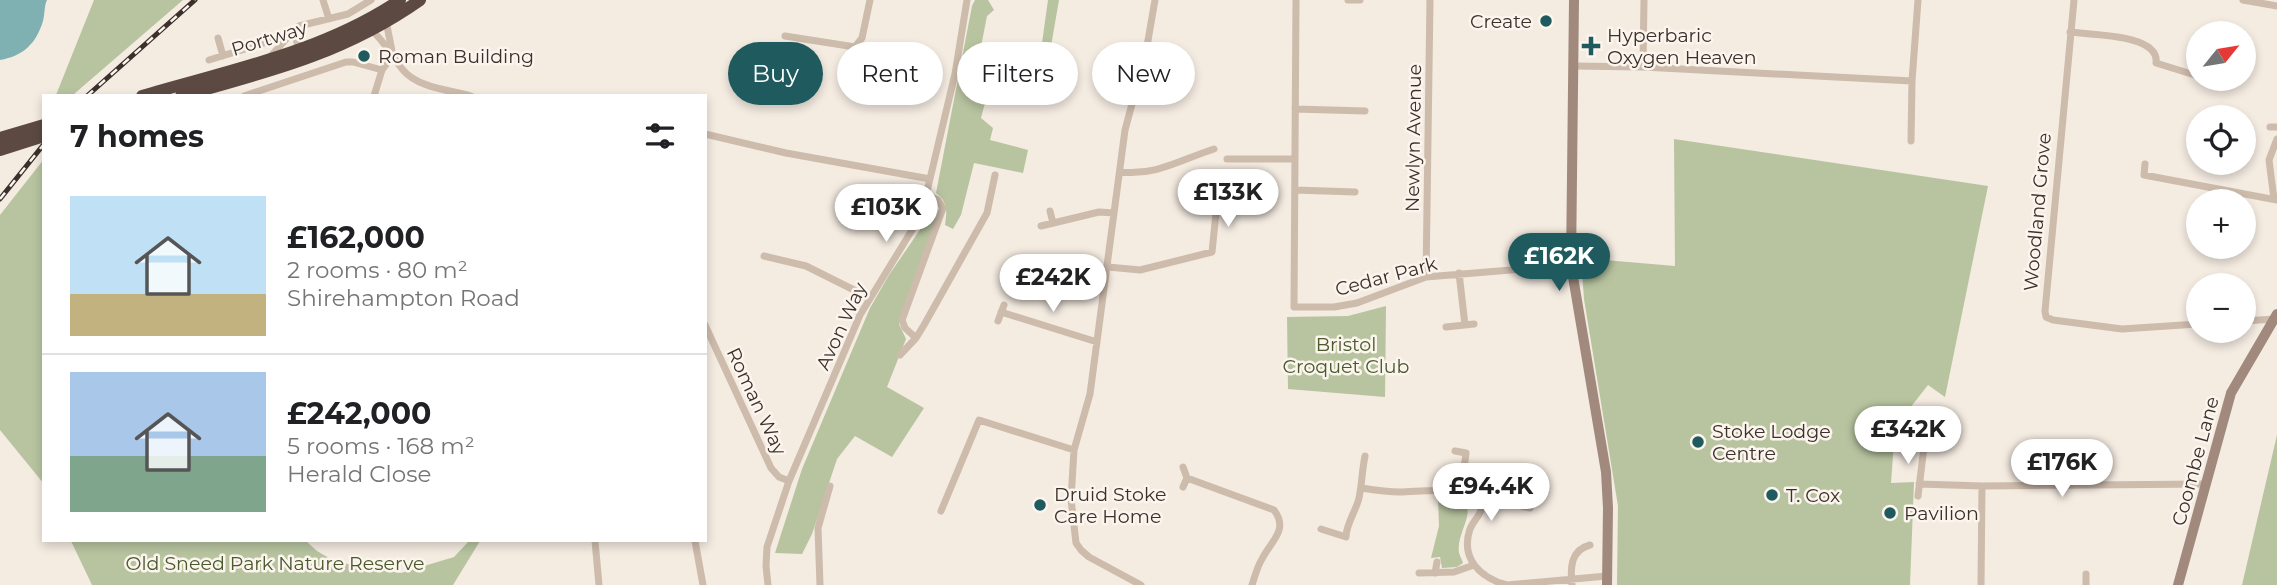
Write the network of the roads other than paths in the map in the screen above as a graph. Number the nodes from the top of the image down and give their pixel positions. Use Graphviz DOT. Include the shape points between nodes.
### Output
graph roads {
  1 [pos="323,0"];
  2 [pos="371,0"];
  3 [pos="400,0"];
  4 [pos="420,0"];
  5 [pos="870,0"];
  6 [pos="967,0"];
  7 [pos="1155,0"];
  8 [pos="1296,0"];
  9 [pos="1348,0"];
  10 [pos="1360,0"];
  11 [pos="1430,0"];
  12 [pos="1574,0"];
  13 [pos="1644,0"];
  14 [pos="1919,0"];
  15 [pos="2074,0"];
  16 [pos="2243,0"];
  17 [pos="2262,2"];
  18 [pos="2277,6"];
  19 [pos="329,19"];
  20 [pos="386,21"];
  21 [pos="371,30"];
  22 [pos="293,32"];
  23 [pos="2070,32"];
  24 [pos="218,38"];
  25 [pos="790,42"];
  26 [pos="822,42"];
  27 [pos="823,42"];
  28 [pos="299,50"];
  29 [pos="393,55"];
  30 [pos="223,56"];
  31 [pos="209,60"];
  32 [pos="266,60"];
  33 [pos="1574,66"];
  34 [pos="1643,67"];
  35 [pos="2186,68"];
  36 [pos="382,70"];
  37 [pos="1912,81"];
  38 [pos="149,94"];
  39 [pos="188,94"];
  40 [pos="250,94"];
  41 [pos="375,94"];
  42 [pos="464,94"];
  43 [pos="1353,101"];
  44 [pos="1295,109"];
  45 [pos="1352,110"];
  46 [pos="1365,111"];
  47 [pos="42,126"];
  48 [pos="707,134"];
  49 [pos="42,137"];
  50 [pos="0,138"];
  51 [pos="2277,139"];
  52 [pos="1911,141"];
  53 [pos="1214,149"];
  54 [pos="0,150"];
  55 [pos="1204,152"];
  56 [pos="1227,159"];
  57 [pos="1236,159"];
  58 [pos="1294,159"];
  59 [pos="1208,163"];
  60 [pos="2145,164"];
  61 [pos="1236,170"];
  62 [pos="1120,172"];
  63 [pos="995,175"];
  64 [pos="930,179"];
  65 [pos="1342,182"];
  66 [pos="1294,190"];
  67 [pos="1342,191"];
  68 [pos="1355,192"];
  69 [pos="927,195"];
  70 [pos="2275,200"];
  71 [pos="1217,203"];
  72 [pos="1050,211"];
  73 [pos="1114,214"];
  74 [pos="1053,223"];
  75 [pos="1041,226"];
  76 [pos="764,256"];
  77 [pos="1198,256"];
  78 [pos="1201,265"];
  79 [pos="1571,265"];
  80 [pos="1108,267"];
  81 [pos="1459,273"];
  82 [pos="1426,276"];
  83 [pos="870,298"];
  84 [pos="2276,317"];
  85 [pos="2256,320"];
  86 [pos="998,321"];
  87 [pos="1474,324"];
  88 [pos="1465,325"];
  89 [pos="2186,325"];
  90 [pos="1446,327"];
  91 [pos="707,329"];
  92 [pos="916,338"];
  93 [pos="1097,342"];
  94 [pos="900,355"];
  95 [pos="1925,439"];
  96 [pos="1074,450"];
  97 [pos="1455,451"];
  98 [pos="1365,456"];
  99 [pos="1183,467"];
  100 [pos="1187,478"];
  101 [pos="789,481"];
  102 [pos="1919,484"];
  103 [pos="2206,484"];
  104 [pos="830,486"];
  105 [pos="1982,486"];
  106 [pos="1183,487"];
  107 [pos="1361,488"];
  108 [pos="1461,493"];
  109 [pos="1918,496"];
  110 [pos="1480,504"];
  111 [pos="1530,508"];
  112 [pos="941,511"];
  113 [pos="1321,529"];
  114 [pos="595,542"];
  115 [pos="695,542"];
  116 [pos="1590,545"];
  117 [pos="1437,562"];
  118 [pos="1474,565"];
  119 [pos="1435,572"];
  120 [pos="1419,573"];
  121 [pos="2086,574"];
  122 [pos="1607,581"];
  123 [pos="1571,582"];
  124 [pos="599,585"];
  125 [pos="703,585"];
  126 [pos="768,585"];
  127 [pos="820,585"];
  128 [pos="1141,585"];
  129 [pos="1252,585"];
  130 [pos="1981,585"];
  131 [pos="2086,585"];
  132 [pos="2178,585"];
  1 -- 19 [label="street"];
  2 -- 19 [label="street"];
  3 -- 28 [label="highway, Portway" via="344,33"];
  4 -- 20 [label="highway, Portway"];
  5 -- 27 [label="street" via="863,38 855,47"];
  6 -- 64 [label="street, Avon Way"];
  7 -- 62 [label="street"];
  8 -- 44 [label="street"];
  9 -- 10 [label="street"];
  11 -- 82 [label="street, Newlyn Avenue"];
  12 -- 33 [label="main road"];
  13 -- 34 [label="street"];
  14 -- 37 [label="street"];
  15 -- 23 [label="street, Woodland Grove"];
  16 -- 17 [label="street"];
  17 -- 18 [label="street"];
  19 -- 22 [label="street" via="299,26"];
  20 -- 21 [label="highway, Portway"];
  20 -- 29 [label="street"];
  21 -- 29 [label="street"];
  21 -- 39 [label="highway, Portway" via="311,58"];
  22 -- 28 [label="street"];
  22 -- 30 [label="street"];
  22 -- 32 [label="street"];
  23 -- 35 [label="street" via="2140,41 2154,50 2157,63"];
  23 -- 89 [label="street, Woodland Grove" via="2046,317 2122,329"];
  24 -- 30 [label="street"];
  25 -- 26 [label="street" via="789,37"];
  28 -- 32 [label="highway, Portway"];
  29 -- 36 [label="street"];
  29 -- 42 [label="street" via="413,79"];
  30 -- 31 [label="street"];
  32 -- 38 [label="highway, Portway"];
  33 -- 34 [label="street"];
  33 -- 79 [label="main road"];
  34 -- 37 [label="street"];
  36 -- 40 [label="street" via="346,62"];
  36 -- 41 [label="street"];
  37 -- 52 [label="street"];
  43 -- 45 [label="street"];
  44 -- 45 [label="street"];
  44 -- 58 [label="street"];
  45 -- 46 [label="street"];
  47 -- 50 [label="highway"];
  48 -- 64 [label="street"];
  49 -- 54 [label="highway"];
  51 -- 70 [label="street" via="2269,160"];
  53 -- 55 [label="street"];
  55 -- 59 [label="street"];
  55 -- 62 [label="street" via="1149,173"];
  56 -- 57 [label="street"];
  57 -- 58 [label="street"];
  57 -- 61 [label="street"];
  58 -- 66 [label="street"];
  60 -- 70 [label="street" via="2144,175"];
  62 -- 73 [label="street"];
  63 -- 92 [label="street" via="987,212"];
  64 -- 69 [label="street, Avon Way"];
  65 -- 67 [label="street"];
  66 -- 67 [label="street"];
  66 -- 82 [label="street, Cedar Park" via="1294,307 1357,303"];
  67 -- 68 [label="street"];
  69 -- 83 [label="street, Avon Way" via="912,230"];
  69 -- 92 [label="street" via="943,208 902,320"];
  71 -- 77 [label="street" via="1212,252"];
  72 -- 74 [label="street"];
  73 -- 74 [label="street" via="1100,212"];
  73 -- 80 [label="street"];
  74 -- 75 [label="street"];
  76 -- 83 [label="street" via="806,266"];
  77 -- 78 [label="street"];
  77 -- 80 [label="street" via="1140,270"];
  79 -- 81 [label="street, Cedar Park"];
  79 -- 122 [label="main road" via="1606,472"];
  80 -- 93 [label="street"];
  81 -- 82 [label="street, Cedar Park"];
  81 -- 88 [label="street"];
  83 -- 101 [label="street, Avon Way"];
  84 -- 85 [label="street"];
  84 -- 103 [label="main road, Coombe Lane" via="2231,393"];
  86 -- 93 [label="street" via="1003,309"];
  87 -- 88 [label="street"];
  88 -- 90 [label="street"];
  91 -- 101 [label="street, Roman Way" via="771,468"];
  92 -- 94 [label="street"];
  93 -- 96 [label="street" via="1090,394"];
  95 -- 102 [label="street"];
  96 -- 112 [label="street" via="979,420"];
  96 -- 128 [label="street" via="1071,499 1076,543 1089,557"];
  97 -- 108 [label="street" via="1466,453"];
  98 -- 107 [label="street"];
  99 -- 100 [label="street"];
  100 -- 106 [label="street"];
  100 -- 129 [label="street" via="1274,510 1279,517 1280,533"];
  101 -- 126 [label="street, Avon Way" via="767,547"];
  102 -- 105 [label="street"];
  102 -- 109 [label="street"];
  103 -- 105 [label="street"];
  103 -- 132 [label="main road, Coombe Lane"];
  104 -- 127 [label="street" via="818,528"];
  105 -- 130 [label="street"];
  107 -- 108 [label="street"];
  107 -- 113 [label="street" via="1346,537"];
  108 -- 110 [label="street"];
  110 -- 111 [label="street" via="1497,499"];
  110 -- 118 [label="street" via="1466,548"];
  114 -- 124 [label="street"];
  115 -- 125 [label="street"];
  116 -- 123 [label="street" via="1573,559"];
  117 -- 119 [label="street"];
  118 -- 119 [label="street"];
  118 -- 123 [label="street" via="1493,581 1507,584"];
  119 -- 120 [label="street"];
  121 -- 131 [label="street"];
  122 -- 123 [label="street"];
}
